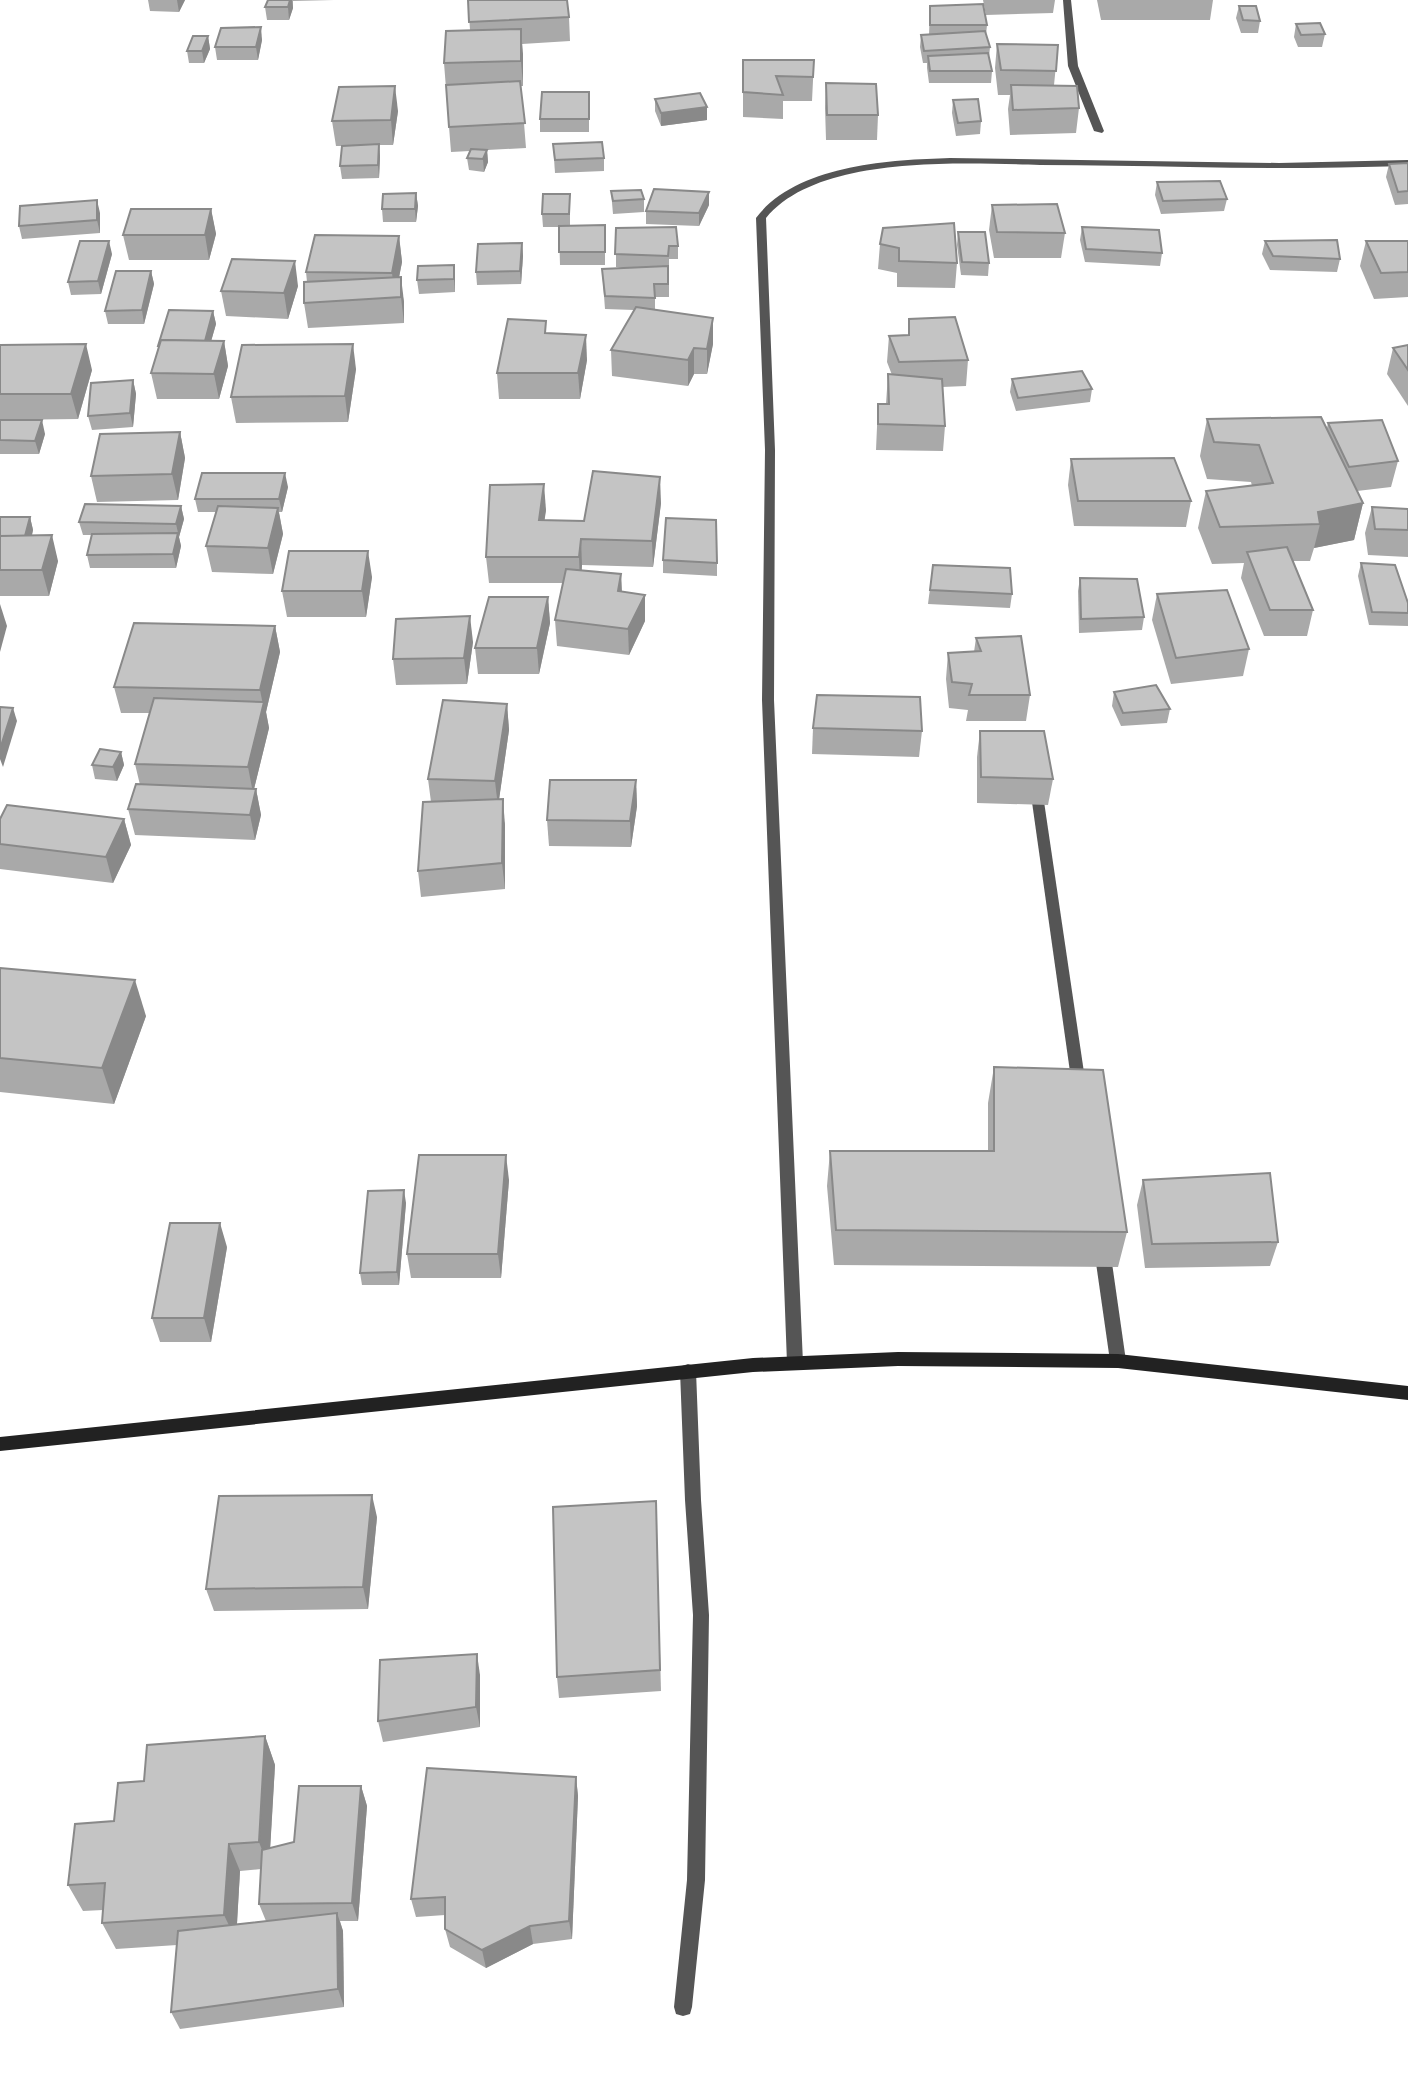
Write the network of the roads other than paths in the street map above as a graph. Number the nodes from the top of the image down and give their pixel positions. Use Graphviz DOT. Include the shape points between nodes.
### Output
graph roads {
  1 [pos="1067,0"];
  2 [pos="1100,131"];
  3 [pos="1408,163"];
  4 [pos="1034,776"];
  5 [pos="1081,1103"];
  6 [pos="1101,1239"];
  7 [pos="1118,1362"];
  8 [pos="795,1363"];
  9 [pos="688,1371"];
  10 [pos="1408,1393"];
  11 [pos="0,1444"];
  12 [pos="683,2007"];
  1 -- 2 [label="street" via="1073,66"];
  3 -- 8 [label="street" via="966,161 886,166 829,177 797,189 770,204 761,218 769,450 768,700"];
  4 -- 5 [label="street"];
  6 -- 7 [label="street"];
  7 -- 8 [label="street" via="898,1359"];
  7 -- 10 [label="street"];
  8 -- 9 [label="street"];
  9 -- 11 [label="street"];
  9 -- 12 [label="street" via="701,1641 696,1880"];
}
